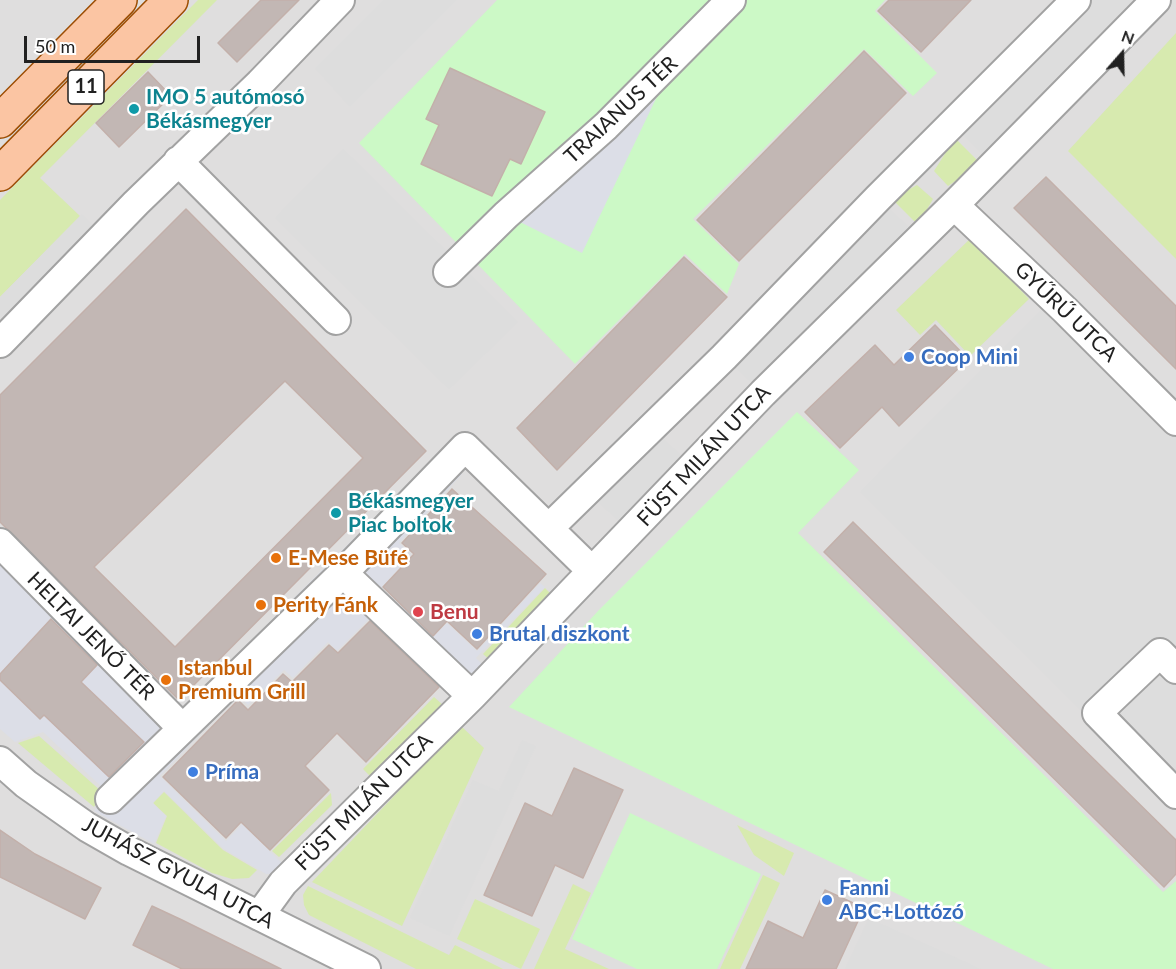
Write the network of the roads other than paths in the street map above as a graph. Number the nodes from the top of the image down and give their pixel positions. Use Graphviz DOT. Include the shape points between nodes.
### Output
graph roads {
  1 [pos="120,0"];
  2 [pos="171,0"];
  3 [pos="340,0"];
  4 [pos="731,0"];
  5 [pos="1076,0"];
  6 [pos="1156,0"];
  7 [pos="0,121"];
  8 [pos="178,161"];
  9 [pos="0,174"];
  10 [pos="954,205"];
  11 [pos="448,272"];
  12 [pos="336,320"];
  13 [pos="0,343"];
  14 [pos="1176,421"];
  15 [pos="549,528"];
  16 [pos="0,543"];
  17 [pos="592,571"];
  18 [pos="343,573"];
  19 [pos="1176,669"];
  20 [pos="472,696"];
  21 [pos="182,728"];
  22 [pos="0,761"];
  23 [pos="1176,794"];
  24 [pos="110,799"];
  25 [pos="259,916"];
  26 [pos="366,969"];
  1 -- 7 [label="main road, 11"];
  2 -- 9 [label="main road, 11"];
  3 -- 8 [label="street"];
  4 -- 11 [label="street, TRAIANUS TÉR" via="606,126"];
  5 -- 15 [label="street" via="724,357"];
  6 -- 10 [label="street, FÜST MILÁN UTCA"];
  8 -- 12 [label="street"];
  8 -- 13 [label="street"];
  10 -- 14 [label="street, GYŰRŰ UTCA"];
  10 -- 17 [label="street, FÜST MILÁN UTCA" via="763,393"];
  15 -- 17 [label="street"];
  15 -- 18 [label="street" via="465,447"];
  16 -- 21 [label="street, HELTAI JENŐ TÉR"];
  17 -- 20 [label="street, FÜST MILÁN UTCA"];
  18 -- 20 [label="street"];
  18 -- 21 [label="street"];
  19 -- 23 [label="street" via="1160,653 1097,713"];
  20 -- 25 [label="street, FÜST MILÁN UTCA" via="282,883"];
  21 -- 24 [label="street"];
  22 -- 25 [label="street, JUHÁSZ GYULA UTCA" via="87,827"];
  25 -- 26 [label="street, JUHÁSZ GYULA UTCA"];
}
